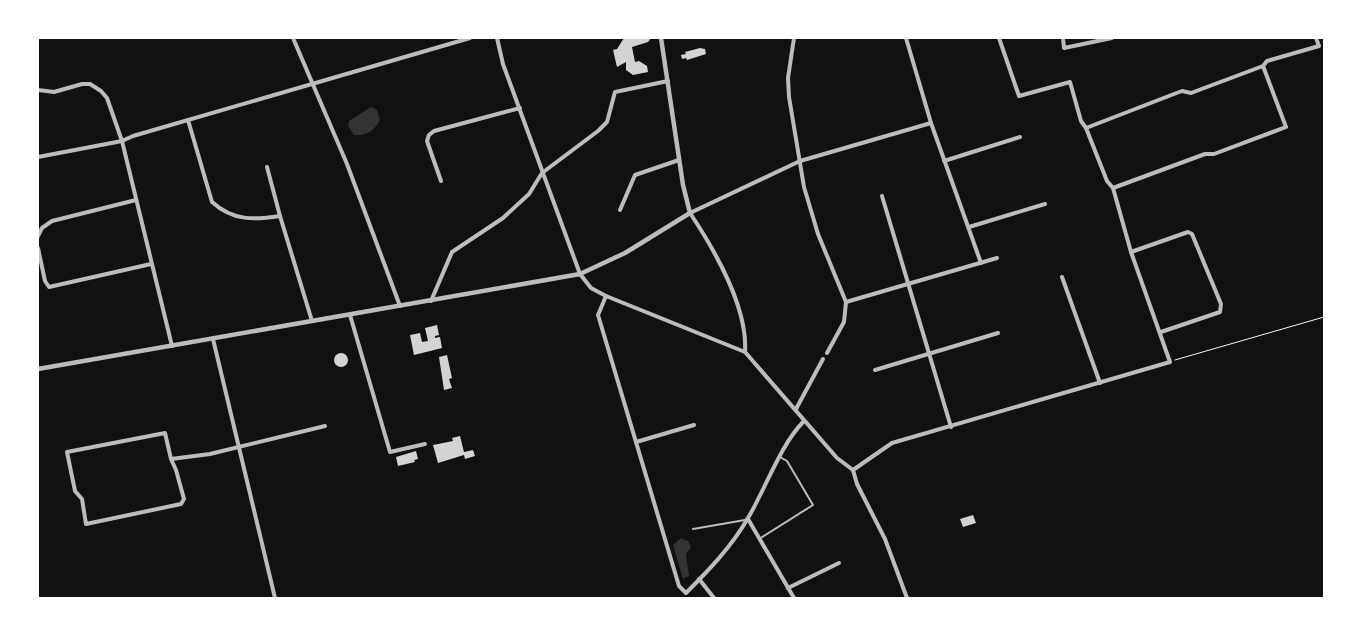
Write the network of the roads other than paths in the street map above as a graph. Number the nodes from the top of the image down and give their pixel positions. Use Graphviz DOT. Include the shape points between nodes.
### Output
graph roads {
  1 [pos="293,38"];
  2 [pos="470,38"];
  3 [pos="497,38"];
  4 [pos="661,38"];
  5 [pos="794,38"];
  6 [pos="906,38"];
  7 [pos="999,38"];
  8 [pos="1063,38"];
  9 [pos="1112,38"];
  10 [pos="1316,38"];
  11 [pos="1263,66"];
  12 [pos="668,81"];
  13 [pos="314,83"];
  14 [pos="38,90"];
  15 [pos="520,108"];
  16 [pos="188,120"];
  17 [pos="931,123"];
  18 [pos="1086,128"];
  19 [pos="1020,137"];
  20 [pos="122,141"];
  21 [pos="38,156"];
  22 [pos="679,160"];
  23 [pos="800,161"];
  24 [pos="944,161"];
  25 [pos="266,167"];
  26 [pos="542,173"];
  27 [pos="441,181"];
  28 [pos="1113,188"];
  29 [pos="882,196"];
  30 [pos="136,200"];
  31 [pos="1045,204"];
  32 [pos="620,210"];
  33 [pos="690,213"];
  34 [pos="280,216"];
  35 [pos="968,227"];
  36 [pos="38,236"];
  37 [pos="38,248"];
  38 [pos="1131,252"];
  39 [pos="998,258"];
  40 [pos="981,262"];
  41 [pos="151,264"];
  42 [pos="580,274"];
  43 [pos="1062,277"];
  44 [pos="908,284"];
  45 [pos="606,296"];
  46 [pos="431,301"];
  47 [pos="846,302"];
  48 [pos="400,306"];
  49 [pos="350,315"];
  50 [pos="312,321"];
  51 [pos="1160,332"];
  52 [pos="998,333"];
  53 [pos="212,339"];
  54 [pos="172,346"];
  55 [pos="745,352"];
  56 [pos="827,353"];
  57 [pos="930,354"];
  58 [pos="824,359"];
  59 [pos="38,369"];
  60 [pos="875,370"];
  61 [pos="1100,383"];
  62 [pos="796,409"];
  63 [pos="804,421"];
  64 [pos="694,425"];
  65 [pos="325,426"];
  66 [pos="951,427"];
  67 [pos="636,442"];
  68 [pos="424,444"];
  69 [pos="238,446"];
  70 [pos="780,458"];
  71 [pos="171,460"];
  72 [pos="853,470"];
  73 [pos="748,519"];
  74 [pos="693,530"];
  75 [pos="759,539"];
  76 [pos="839,563"];
  77 [pos="699,579"];
  78 [pos="788,588"];
  79 [pos="275,598"];
  80 [pos="714,598"];
  81 [pos="794,598"];
  82 [pos="907,598"];
  1 -- 13 [label="street"];
  2 -- 13 [label="street"];
  3 -- 15 [label="street" via="502,64"];
  4 -- 12 [label="street"];
  5 -- 23 [label="street" via="788,78"];
  6 -- 17 [label="street"];
  7 -- 18 [label="street" via="1019,96 1070,82"];
  8 -- 9 [label="street" via="1064,48"];
  10 -- 11 [label="street" via="1319,46"];
  11 -- 18 [label="street" via="1191,92 1182,91"];
  11 -- 28 [label="street" via="1286,126"];
  12 -- 22 [label="street"];
  12 -- 26 [label="street" via="615,92 606,122 598,131"];
  13 -- 16 [label="street"];
  13 -- 48 [label="street" via="348,164"];
  14 -- 20 [label="street" via="54,92 82,84 95,86 112,108"];
  15 -- 26 [label="street"];
  15 -- 27 [label="street" via="429,135 426,141"];
  16 -- 20 [label="street"];
  16 -- 34 [label="street" via="212,202 236,218 259,220"];
  17 -- 23 [label="street"];
  17 -- 24 [label="street"];
  18 -- 28 [label="street" via="1107,181"];
  19 -- 24 [label="street"];
  20 -- 21 [label="street"];
  20 -- 30 [label="street"];
  22 -- 32 [label="street" via="635,175"];
  22 -- 33 [label="street"];
  23 -- 33 [label="street"];
  23 -- 47 [label="street" via="818,234"];
  24 -- 35 [label="street"];
  25 -- 34 [label="street"];
  26 -- 42 [label="street"];
  26 -- 46 [label="street" via="529,194 503,218 452,252"];
  28 -- 38 [label="street"];
  29 -- 44 [label="street"];
  30 -- 36 [label="street" via="52,222 42,228"];
  30 -- 41 [label="street"];
  31 -- 35 [label="street"];
  33 -- 42 [label="street" via="625,253"];
  33 -- 55 [label="street" via="714,252 736,303 746,340"];
  34 -- 50 [label="street"];
  35 -- 40 [label="street"];
  37 -- 41 [label="street" via="45,281 49,287 56,288"];
  38 -- 51 [label="street"];
  38 -- 51 [label="street" via="1188,232 1192,234 1221,304 1220,312"];
  39 -- 40 [label="street"];
  40 -- 44 [label="street"];
  41 -- 54 [label="street"];
  42 -- 45 [label="street" via="591,288"];
  42 -- 46 [label="street"];
  43 -- 61 [label="street"];
  44 -- 47 [label="street"];
  44 -- 57 [label="street"];
  45 -- 55 [label="street"];
  45 -- 67 [label="street" via="598,314"];
  46 -- 48 [label="street"];
  47 -- 56 [label="street" via="844,322"];
  48 -- 49 [label="street"];
  49 -- 50 [label="street"];
  49 -- 68 [label="street" via="390,452"];
  50 -- 53 [label="street"];
  51 -- 61 [label="street" via="1170,362"];
  52 -- 57 [label="street"];
  53 -- 54 [label="street"];
  53 -- 69 [label="street"];
  54 -- 59 [label="street"];
  55 -- 62 [label="street"];
  57 -- 60 [label="street"];
  57 -- 66 [label="street"];
  58 -- 62 [label="street"];
  61 -- 66 [label="street"];
  62 -- 63 [label="street"];
  63 -- 70 [label="street"];
  63 -- 72 [label="street" via="837,458"];
  64 -- 67 [label="street"];
  65 -- 69 [label="street"];
  66 -- 72 [label="street" via="892,443"];
  67 -- 77 [label="street" via="679,586 686,593"];
  69 -- 71 [label="street"];
  69 -- 79 [label="street"];
  70 -- 73 [label="street"];
  70 -- 75 [label="lane" via="787,461 813,505"];
  71 -- 71 [label="street" via="184,500 181,504 86,524 82,499 75,492 67,452 165,433"];
  72 -- 82 [label="street" via="885,539"];
  73 -- 74 [label="lane"];
  73 -- 75 [label="street"];
  73 -- 77 [label="street" via="728,548"];
  75 -- 78 [label="street"];
  76 -- 78 [label="street"];
  77 -- 80 [label="street"];
  78 -- 81 [label="street"];
}
